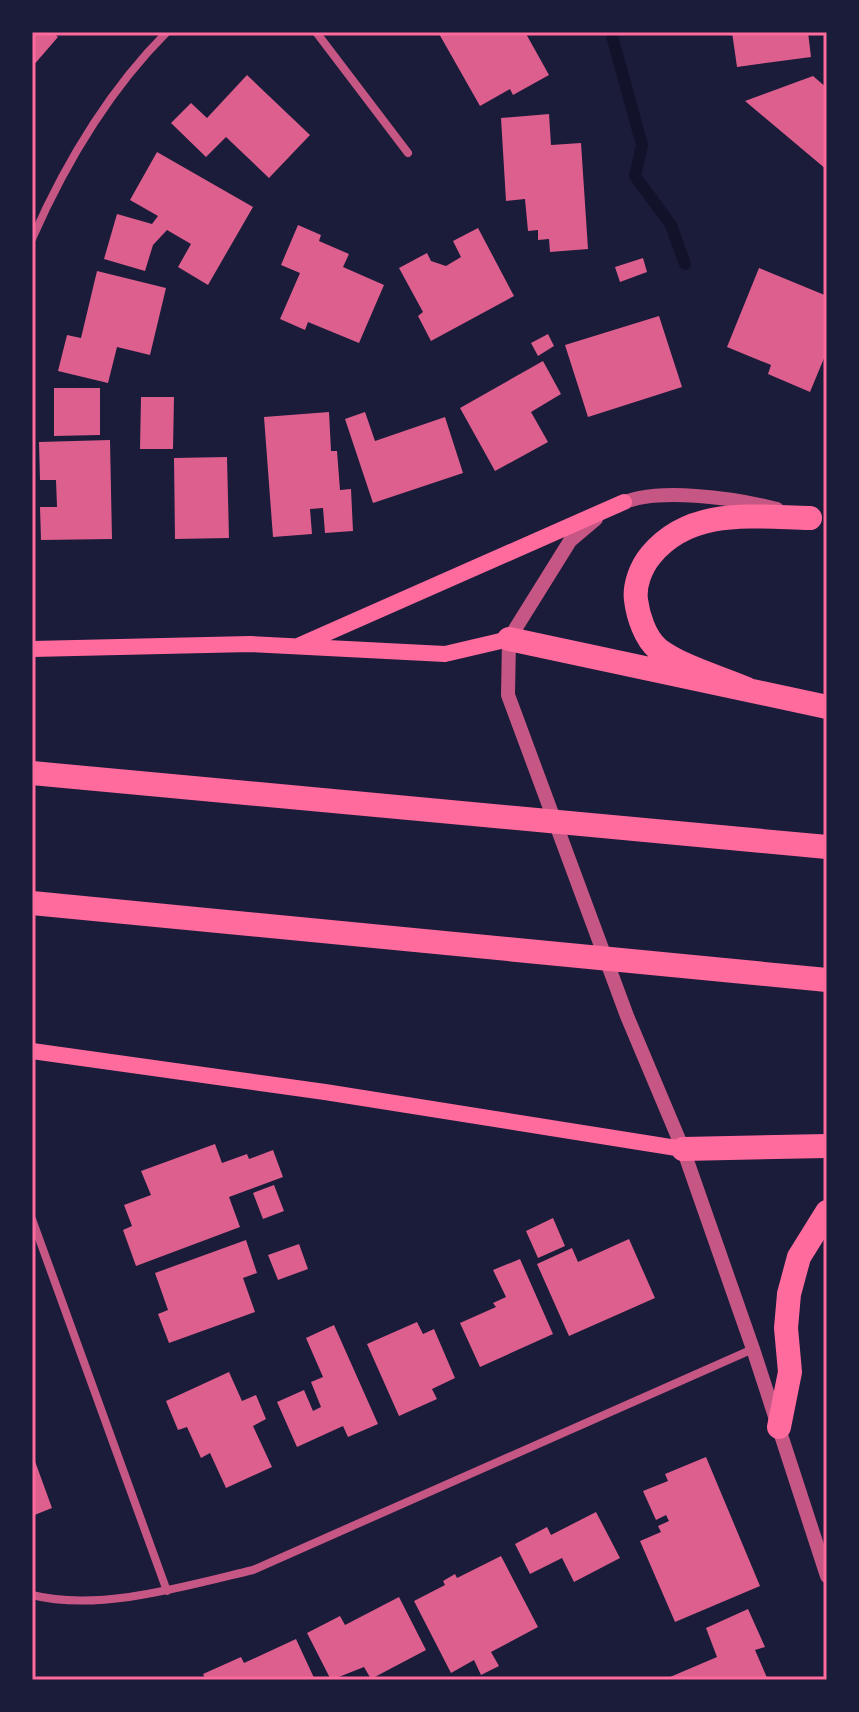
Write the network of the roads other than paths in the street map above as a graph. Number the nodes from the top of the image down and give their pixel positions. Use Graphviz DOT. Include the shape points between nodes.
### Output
graph roads {
  1 [pos="167,32"];
  2 [pos="316,32"];
  3 [pos="408,153"];
  4 [pos="32,239"];
  5 [pos="624,502"];
  6 [pos="818,522"];
  7 [pos="509,639"];
  8 [pos="297,646"];
  9 [pos="32,649"];
  10 [pos="747,689"];
  11 [pos="827,707"];
  12 [pos="32,773"];
  13 [pos="827,847"];
  14 [pos="32,903"];
  15 [pos="827,980"];
  16 [pos="32,1051"];
  17 [pos="827,1146"];
  18 [pos="683,1149"];
  19 [pos="827,1212"];
  20 [pos="32,1219"];
  21 [pos="753,1349"];
  22 [pos="779,1427"];
  23 [pos="827,1576"];
  24 [pos="167,1591"];
  25 [pos="32,1595"];
  1 -- 4 [label="street" via="132,67 55,187"];
  2 -- 3 [label="street"];
  5 -- 6 [label="street" via="712,497"];
  5 -- 7 [label="street" via="570,541"];
  5 -- 8 [label="main road"];
  6 -- 10 [label="highway" via="746,517 688,524 663,540 634,589 637,613 655,647"];
  7 -- 8 [label="main road" via="445,654"];
  7 -- 10 [label="highway"];
  7 -- 18 [label="street" via="508,695 627,1016"];
  8 -- 9 [label="main road"];
  10 -- 11 [label="highway"];
  12 -- 13 [label="highway"];
  14 -- 15 [label="highway"];
  16 -- 18 [label="main road"];
  17 -- 18 [label="highway"];
  18 -- 21 [label="street"];
  19 -- 22 [label="highway" via="799,1257 789,1294 790,1372"];
  20 -- 24 [label="street"];
  21 -- 22 [label="street"];
  21 -- 24 [label="street" via="253,1570"];
  22 -- 23 [label="street"];
  24 -- 25 [label="street" via="61,1602"];
}
